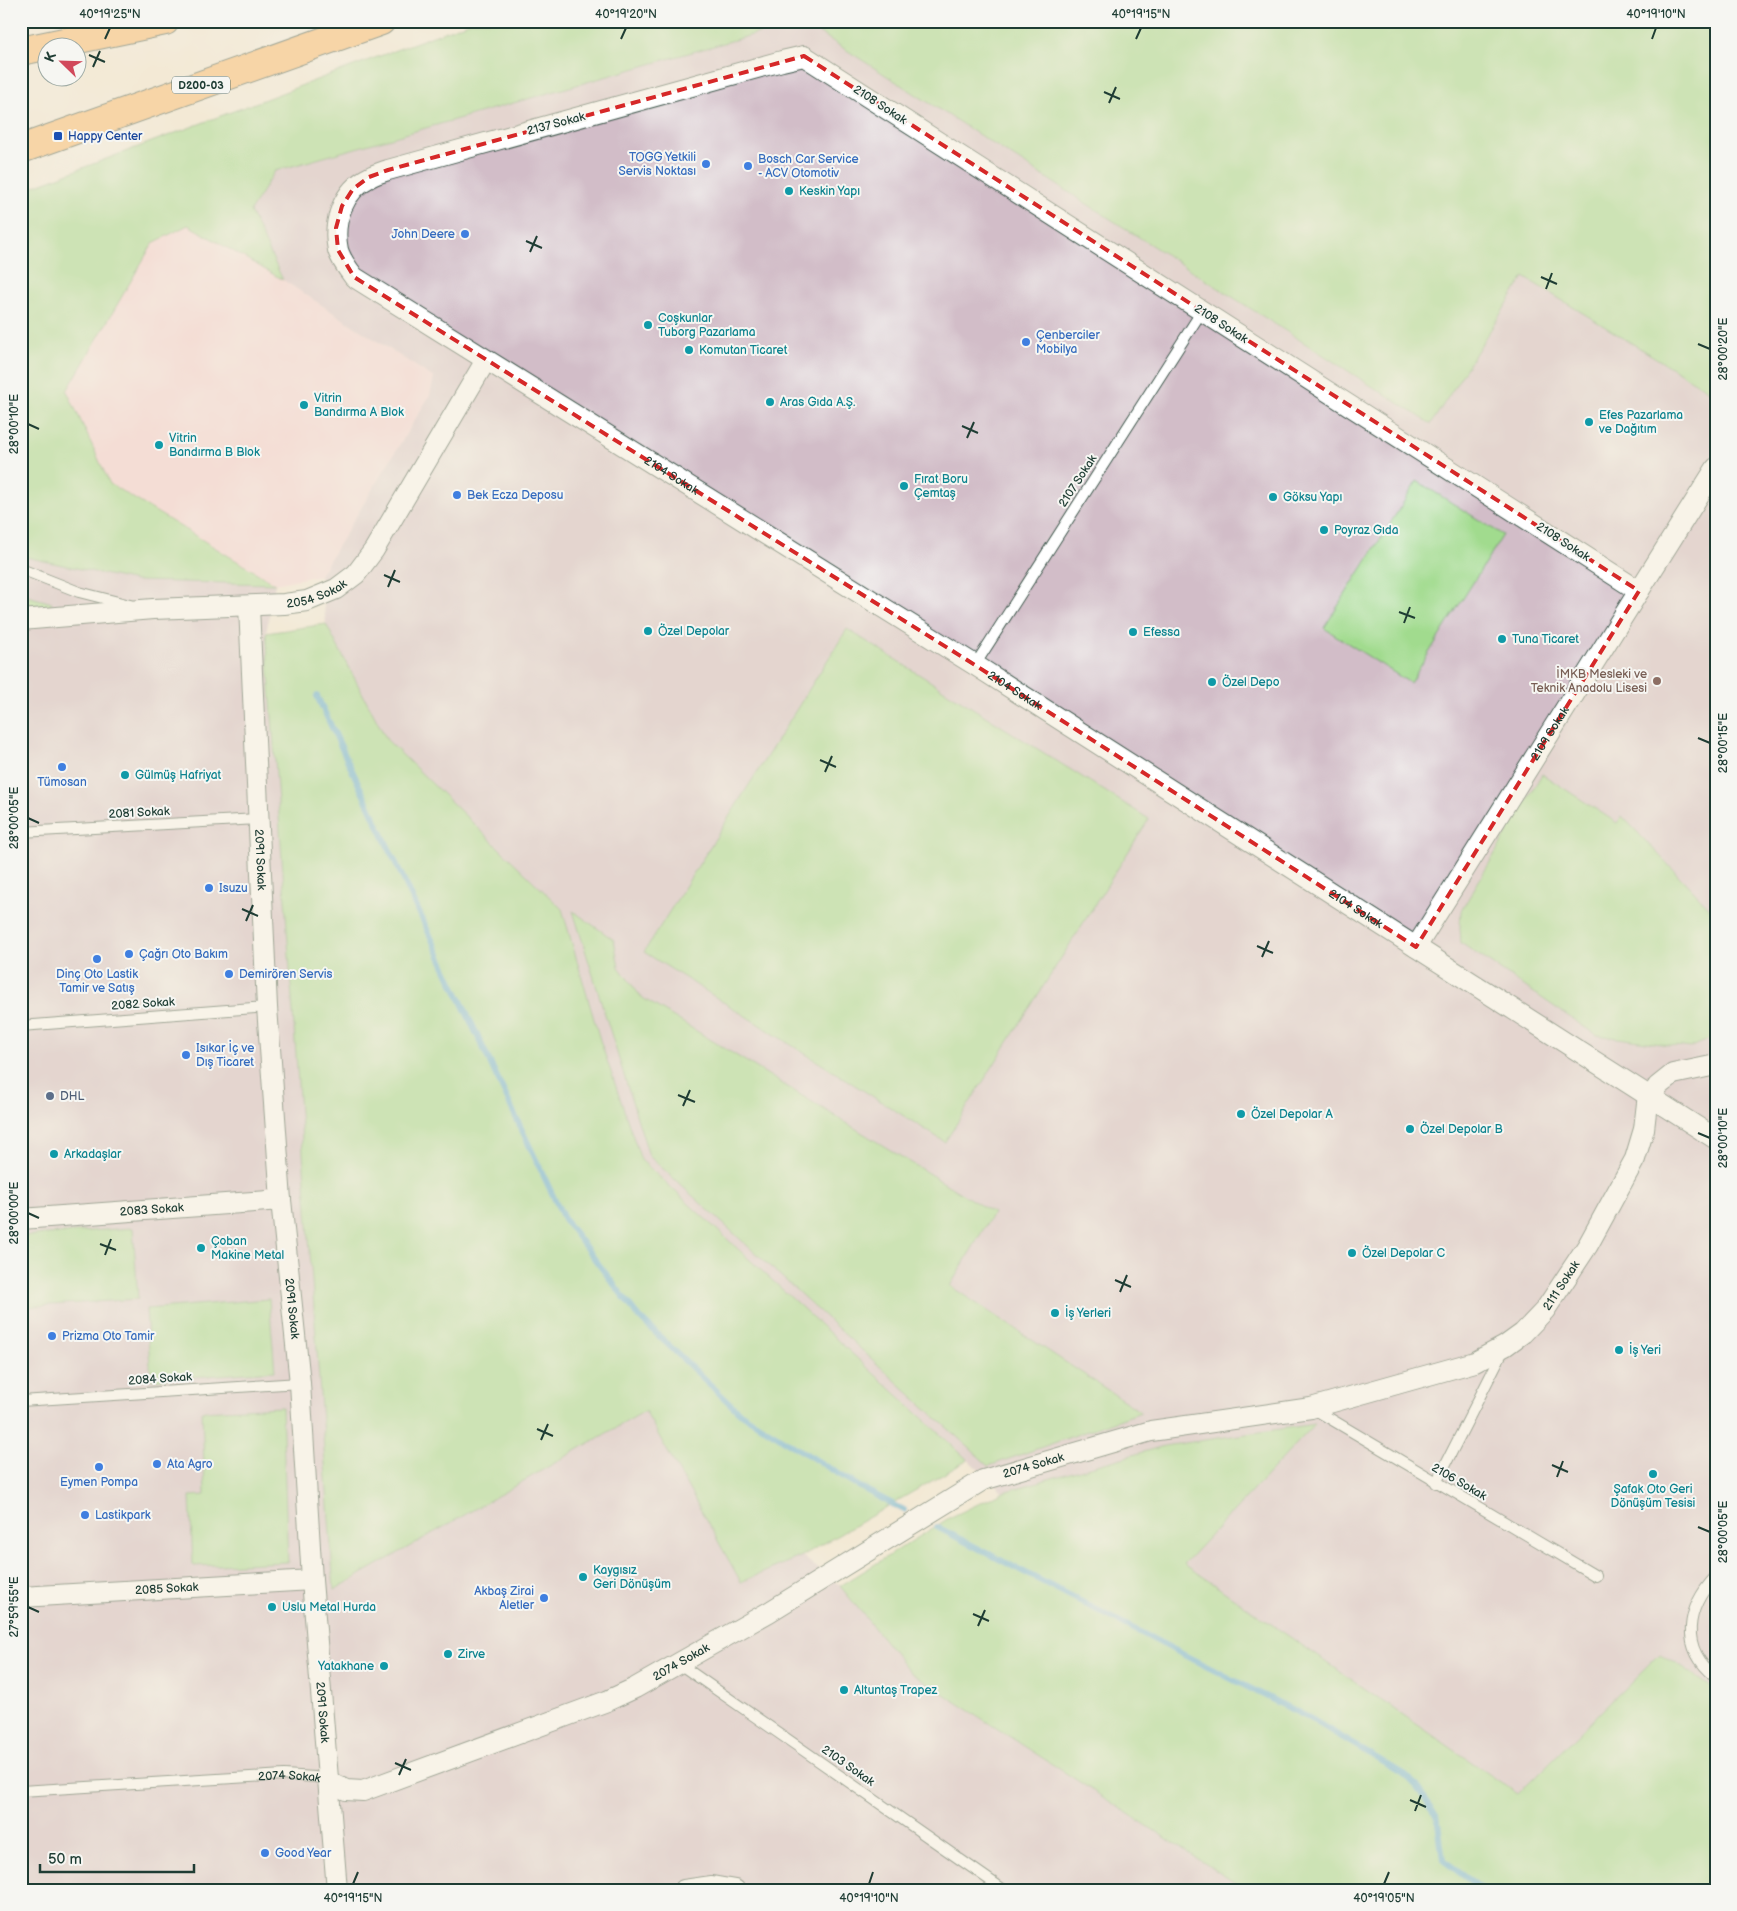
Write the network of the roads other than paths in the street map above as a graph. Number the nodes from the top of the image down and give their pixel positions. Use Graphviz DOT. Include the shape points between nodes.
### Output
graph roads {
  1 [pos="165,21"];
  2 [pos="381,21"];
  3 [pos="21,51"];
  4 [pos="804,56"];
  5 [pos="21,149"];
  6 [pos="336,228"];
  7 [pos="1202,311"];
  8 [pos="486,360"];
  9 [pos="1716,468"];
  10 [pos="21,569"];
  11 [pos="1639,590"];
  12 [pos="248,606"];
  13 [pos="153,609"];
  14 [pos="21,620"];
  15 [pos="976,665"];
  16 [pos="258,818"];
  17 [pos="21,832"];
  18 [pos="1416,947"];
  19 [pos="267,1007"];
  20 [pos="21,1026"];
  21 [pos="1716,1065"];
  22 [pos="1650,1097"];
  23 [pos="1716,1139"];
  24 [pos="282,1200"];
  25 [pos="21,1219"];
  26 [pos="1505,1346"];
  27 [pos="300,1382"];
  28 [pos="21,1401"];
  29 [pos="1311,1408"];
  30 [pos="1436,1483"];
  31 [pos="1596,1576"];
  32 [pos="1716,1576"];
  33 [pos="312,1580"];
  34 [pos="21,1597"];
  35 [pos="678,1662"];
  36 [pos="1716,1677"];
  37 [pos="328,1781"];
  38 [pos="21,1791"];
  39 [pos="337,1890"];
  40 [pos="684,1890"];
  41 [pos="735,1890"];
  42 [pos="1004,1890"];
  1 -- 3 [label="highway"];
  2 -- 5 [label="highway, D200-03"];
  4 -- 6 [label="street, 2137 Sokak" via="375,174 353,189 342,206"];
  4 -- 7 [label="street, 2108 Sokak"];
  6 -- 8 [label="street, 2104 Sokak" via="338,250 354,277"];
  7 -- 11 [label="street, 2108 Sokak"];
  7 -- 15 [label="lane, 2107 Sokak"];
  8 -- 12 [label="street, 2054 Sokak" via="374,550 356,574 336,589 306,601"];
  8 -- 15 [label="street, 2104 Sokak"];
  9 -- 11 [label="street, 2109 Sokak"];
  10 -- 13 [label="lane" via="79,592"];
  11 -- 18 [label="street, 2109 Sokak"];
  12 -- 13 [label="street, 2054 Sokak"];
  12 -- 16 [label="street, 2091 Sokak"];
  13 -- 14 [label="street, 2054 Sokak"];
  15 -- 18 [label="street, 2104 Sokak"];
  16 -- 17 [label="lane, 2081 Sokak"];
  16 -- 19 [label="street, 2091 Sokak"];
  18 -- 22 [label="street, 2104 Sokak"];
  19 -- 20 [label="lane, 2082 Sokak"];
  19 -- 24 [label="street, 2091 Sokak"];
  21 -- 22 [label="street" via="1673,1074"];
  22 -- 23 [label="street, 2104 Sokak"];
  22 -- 26 [label="street, 2111 Sokak" via="1635,1159 1588,1245 1545,1310"];
  24 -- 25 [label="street, 2083 Sokak"];
  24 -- 27 [label="street, 2091 Sokak"];
  26 -- 29 [label="street, 2111 Sokak" via="1475,1362"];
  26 -- 30 [label="lane"];
  27 -- 28 [label="lane, 2084 Sokak"];
  27 -- 33 [label="street, 2091 Sokak"];
  29 -- 30 [label="lane, 2106 Sokak"];
  29 -- 35 [label="street, 2074 Sokak" via="1151,1431 983,1480 769,1612"];
  30 -- 31 [label="lane, 2106 Sokak"];
  32 -- 36 [label="lane" via="1694,1608 1690,1634 1695,1655"];
  33 -- 34 [label="street, 2085 Sokak"];
  33 -- 37 [label="street, 2091 Sokak"];
  35 -- 37 [label="street, 2074 Sokak" via="607,1701 372,1788 354,1791"];
  35 -- 42 [label="lane, 2103 Sokak"];
  37 -- 38 [label="lane, 2074 Sokak" via="284,1775"];
  37 -- 39 [label="street, 2091 Sokak"];
  40 -- 41 [label="street" via="712,1886"];
}
